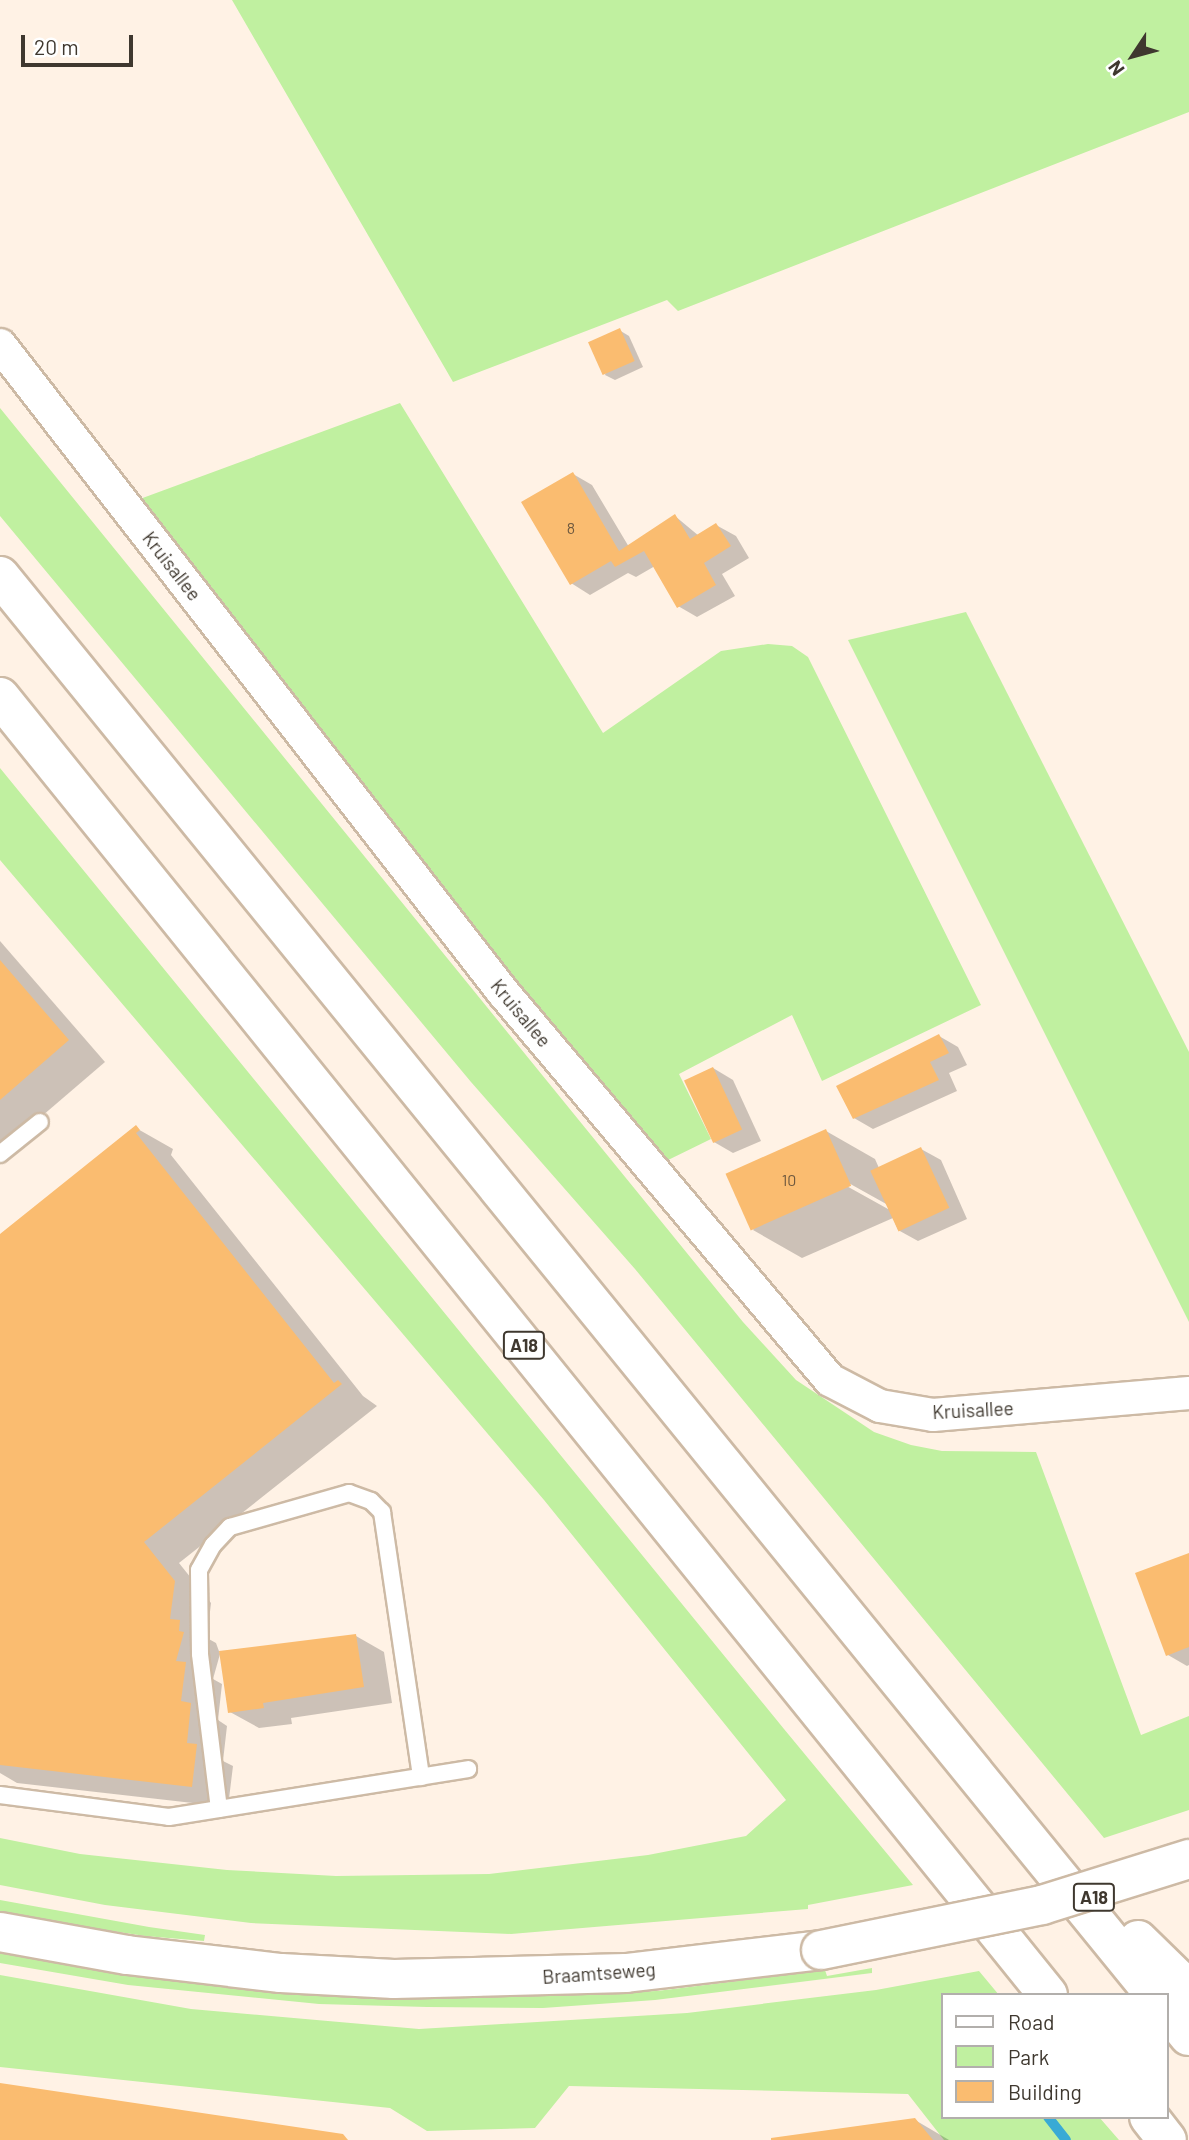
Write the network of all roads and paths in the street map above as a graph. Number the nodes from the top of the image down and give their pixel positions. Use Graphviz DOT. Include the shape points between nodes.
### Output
graph roads {
  1 [pos="0,345"];
  2 [pos="0,576"];
  3 [pos="0,697"];
  4 [pos="40,1122"];
  5 [pos="0,1154"];
  6 [pos="1189,1393"];
  7 [pos="468,1769"];
  8 [pos="421,1777"];
  9 [pos="0,1795"];
  10 [pos="1000,1803"];
  11 [pos="219,1809"];
  12 [pos="1189,1858"];
  13 [pos="0,1932"];
  14 [pos="1189,1990"];
  15 [pos="1046,1993"];
  16 [pos="1153,1993"];
  17 [pos="1168,2010"];
  18 [pos="1189,2036"];
  19 [pos="1151,2119"];
  20 [pos="1167,2140"];
  1 -- 6 [label="street, Kruisallee" via="502,991 830,1380 880,1406 933,1415"];
  2 -- 10 [label="main road, A18"];
  3 -- 15 [label="main road, A18"];
  4 -- 5 [label="lane"];
  7 -- 8 [label="lane"];
  8 -- 11 [label="lane"];
  8 -- 11 [label="lane" via="382,1512 371,1501 349,1493 230,1527 199,1570 200,1654"];
  9 -- 11 [label="lane" via="169,1817"];
  10 -- 14 [label="main road, A18"];
  10 -- 16 [label="main road, A18"];
  12 -- 13 [label="main road, Braamtseweg, bridge" via="1042,1905 821,1950 626,1973 394,1979 281,1973 127,1955"];
  17 -- 18 [label="main road"];
  19 -- 20 [label="main road"];
}
